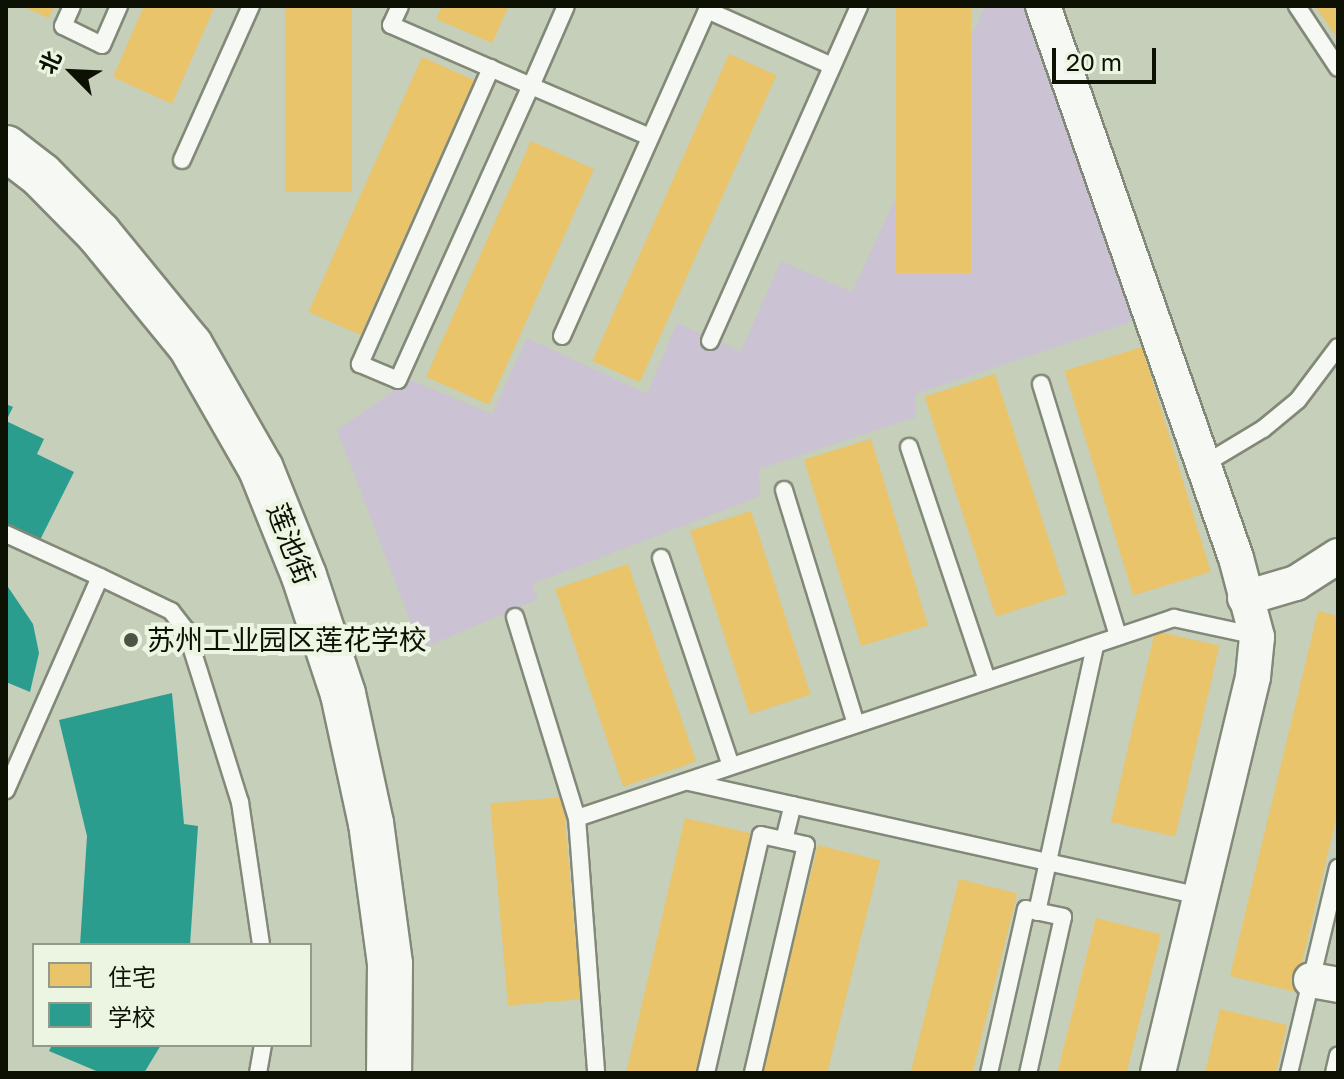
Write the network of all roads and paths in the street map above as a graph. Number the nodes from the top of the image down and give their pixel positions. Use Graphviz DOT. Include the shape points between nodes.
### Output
graph roads {
  1 [pos="72,6"];
  2 [pos="119,6"];
  3 [pos="251,6"];
  4 [pos="400,6"];
  5 [pos="566,6"];
  6 [pos="859,6"];
  7 [pos="1043,6"];
  8 [pos="1297,6"];
  9 [pos="708,8"];
  10 [pos="832,66"];
  11 [pos="491,68"];
  12 [pos="1338,68"];
  13 [pos="531,86"];
  14 [pos="650,137"];
  15 [pos="6,148"];
  16 [pos="182,160"];
  17 [pos="562,336"];
  18 [pos="710,341"];
  19 [pos="1338,347"];
  20 [pos="1041,384"];
  21 [pos="909,447"];
  22 [pos="1203,465"];
  23 [pos="784,490"];
  24 [pos="6,534"];
  25 [pos="1338,556"];
  26 [pos="661,558"];
  27 [pos="100,577"];
  28 [pos="1245,598"];
  29 [pos="515,617"];
  30 [pos="1118,636"];
  31 [pos="1257,637"];
  32 [pos="1095,645"];
  33 [pos="987,680"];
  34 [pos="856,724"];
  35 [pos="731,766"];
  36 [pos="687,782"];
  37 [pos="6,790"];
  38 [pos="793,805"];
  39 [pos="577,818"];
  40 [pos="784,840"];
  41 [pos="1048,862"];
  42 [pos="1338,868"];
  43 [pos="1200,896"];
  44 [pos="1037,912"];
  45 [pos="261,943"];
  46 [pos="1325,982"];
  47 [pos="263,1047"];
  48 [pos="1338,1055"];
  49 [pos="258,1073"];
  50 [pos="389,1073"];
  51 [pos="596,1073"];
  52 [pos="706,1073"];
  53 [pos="753,1073"];
  54 [pos="989,1073"];
  55 [pos="1028,1073"];
  56 [pos="1158,1073"];
  57 [pos="1289,1073"];
  58 [pos="1334,1073"];
  1 -- 2 [label="lane" via="63,26 102,45"];
  3 -- 16 [label="lane"];
  4 -- 11 [label="lane" via="391,25"];
  5 -- 13 [label="lane"];
  6 -- 10 [label="lane"];
  7 -- 22 [label="street"];
  8 -- 12 [label="lane"];
  9 -- 10 [label="lane"];
  9 -- 14 [label="lane"];
  10 -- 18 [label="lane"];
  11 -- 13 [label="lane"];
  11 -- 13 [label="lane" via="360,364 398,380"];
  13 -- 14 [label="lane"];
  14 -- 17 [label="lane"];
  15 -- 50 [label="main road, 莲池街" via="99,234 190,345 261,469 343,694 371,823 390,964"];
  19 -- 22 [label="lane" via="1298,400 1263,429"];
  20 -- 30 [label="lane"];
  21 -- 33 [label="lane"];
  22 -- 28 [label="street"];
  23 -- 34 [label="lane"];
  24 -- 27 [label="lane"];
  25 -- 28 [label="street" via="1296,583"];
  26 -- 35 [label="lane"];
  27 -- 37 [label="lane"];
  27 -- 45 [label="lane" via="171,611 186,630 240,802"];
  28 -- 31 [label="street"];
  29 -- 39 [label="lane"];
  30 -- 31 [label="lane" via="1174,618"];
  30 -- 32 [label="lane"];
  31 -- 43 [label="street" via="1253,677"];
  32 -- 33 [label="lane"];
  32 -- 41 [label="lane"];
  33 -- 34 [label="lane"];
  34 -- 35 [label="lane"];
  35 -- 36 [label="lane"];
  36 -- 38 [label="lane"];
  36 -- 39 [label="lane"];
  38 -- 40 [label="lane"];
  38 -- 41 [label="lane"];
  39 -- 51 [label="lane"];
  40 -- 52 [label="lane" via="761,835"];
  40 -- 53 [label="lane" via="806,845"];
  41 -- 43 [label="lane"];
  41 -- 44 [label="lane"];
  42 -- 46 [label="lane"];
  43 -- 56 [label="street"];
  44 -- 54 [label="lane" via="1026,909"];
  44 -- 55 [label="lane" via="1063,917"];
  46 -- 57 [label="lane"];
  47 -- 49 [label="lane"];
  48 -- 58 [label="lane"];
}
